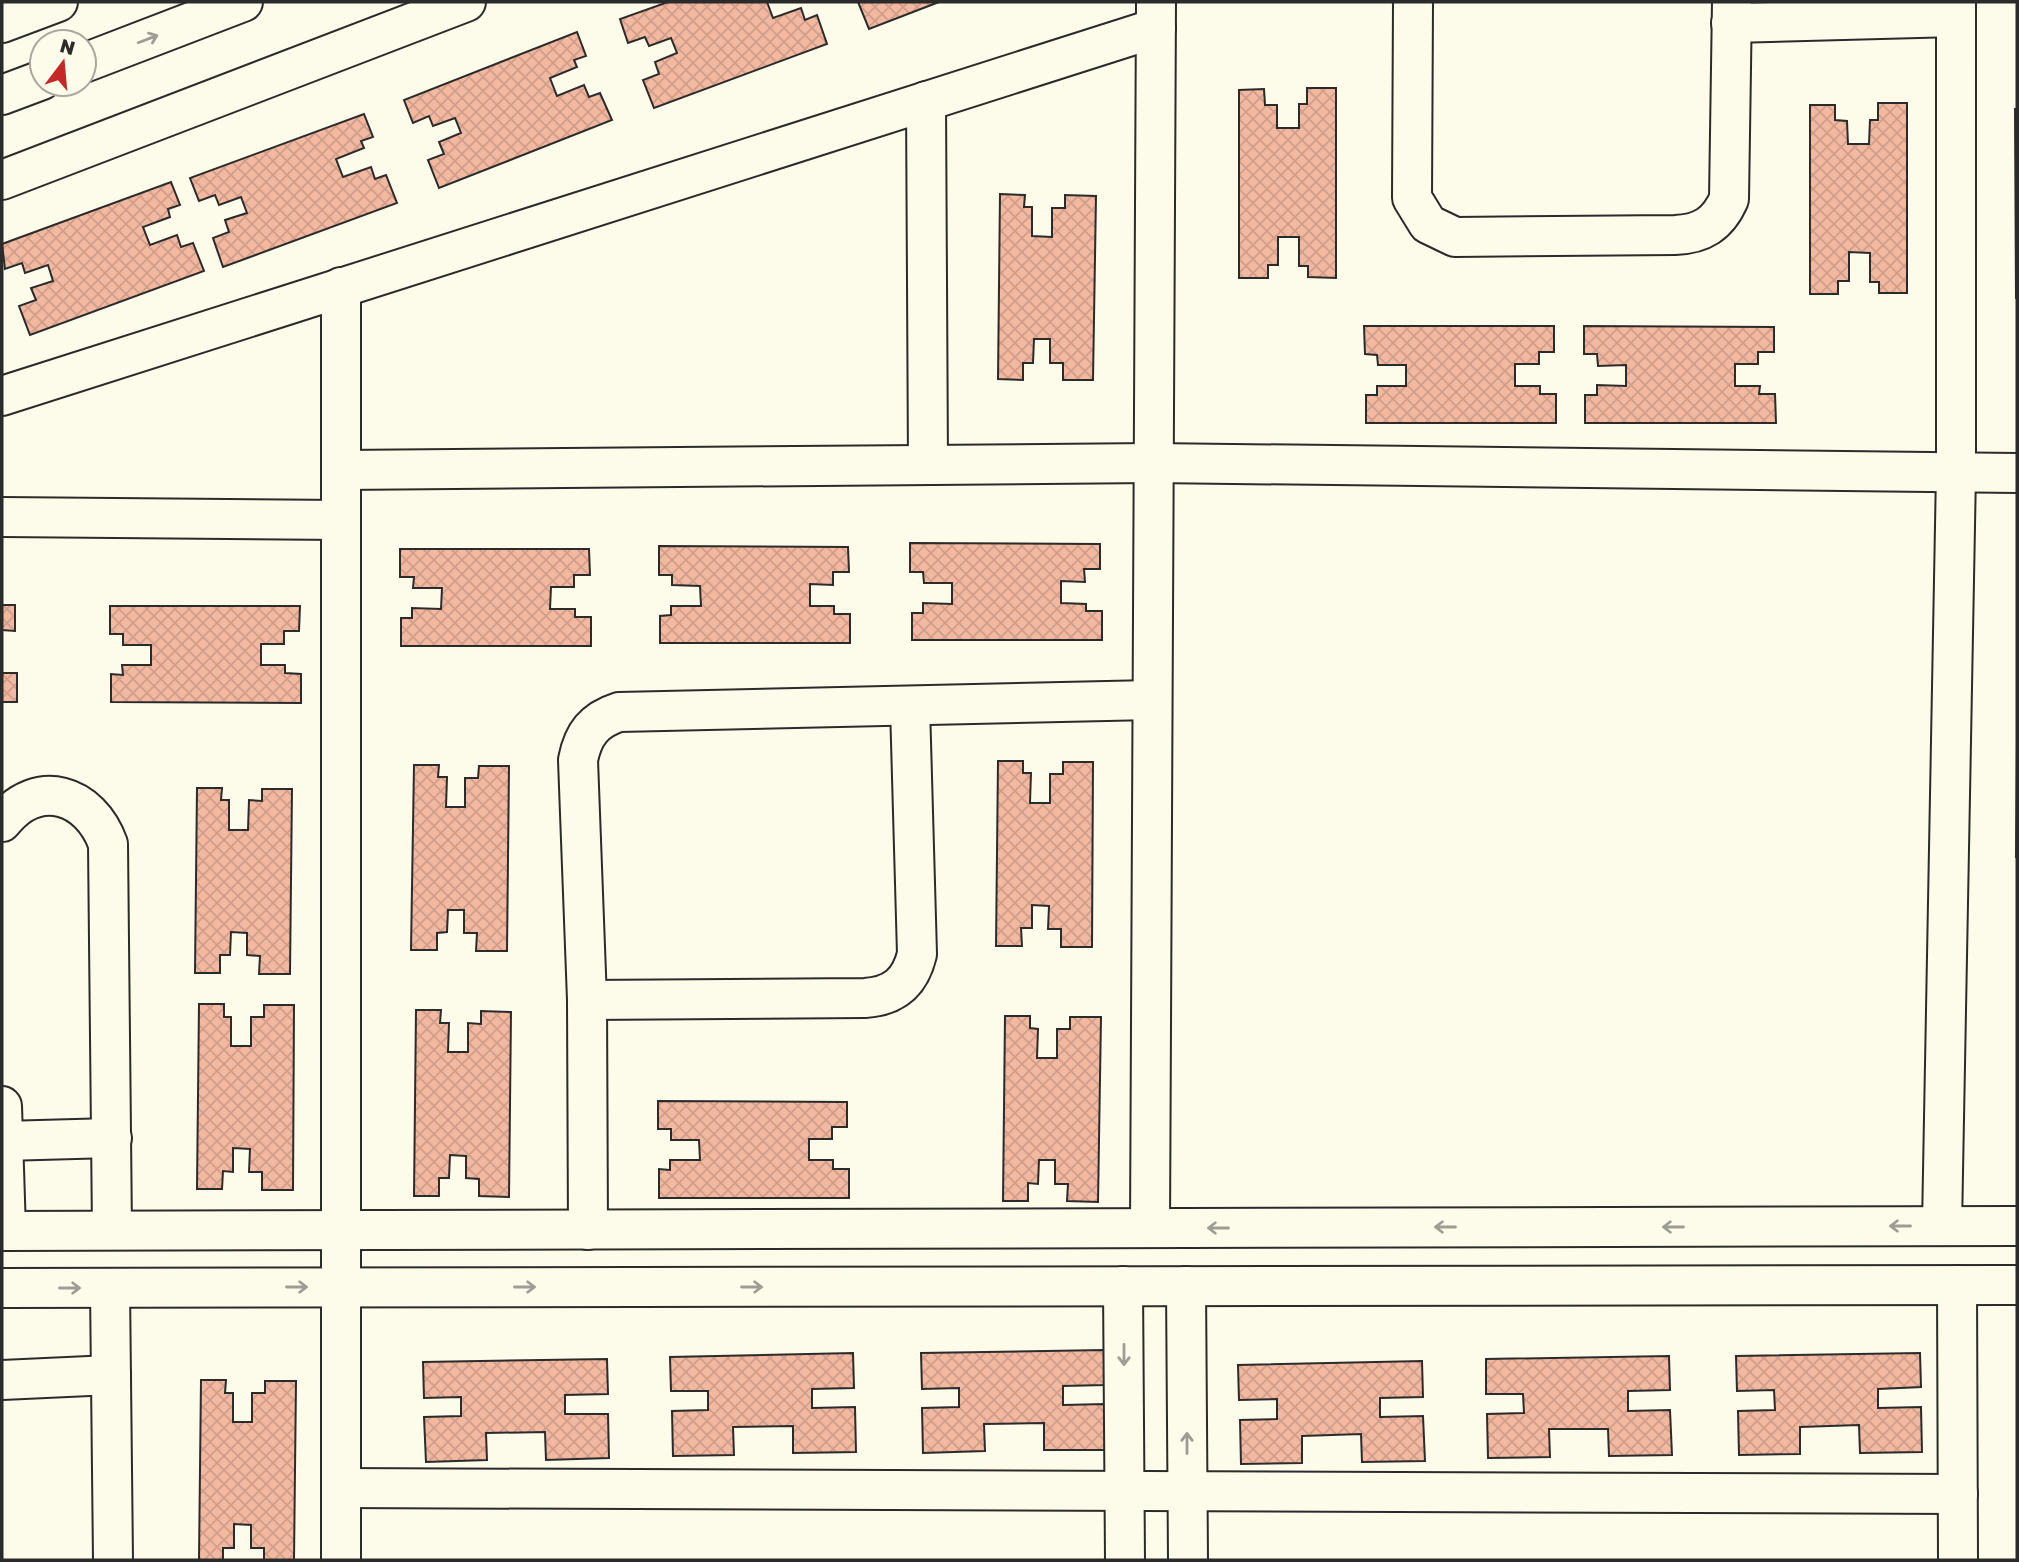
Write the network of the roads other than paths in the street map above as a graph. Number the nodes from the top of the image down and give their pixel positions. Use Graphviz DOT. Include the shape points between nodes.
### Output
graph roads {
  1 [pos="58,2"];
  2 [pos="243,2"];
  3 [pos="466,2"];
  4 [pos="1413,2"];
  5 [pos="1956,9"];
  6 [pos="1731,12"];
  7 [pos="1156,15"];
  8 [pos="2,23"];
  9 [pos="98,58"];
  10 [pos="28,85"];
  11 [pos="2,95"];
  12 [pos="926,101"];
  13 [pos="2,180"];
  14 [pos="341,287"];
  15 [pos="2,396"];
  16 [pos="1153,463"];
  17 [pos="928,465"];
  18 [pos="341,470"];
  19 [pos="1956,472"];
  20 [pos="2017,473"];
  21 [pos="2,517"];
  22 [pos="341,520"];
  23 [pos="1152,700"];
  24 [pos="910,706"];
  25 [pos="2,822"];
  26 [pos="587,1000"];
  27 [pos="2,1124"];
  28 [pos="111,1138"];
  29 [pos="1942,1226"];
  30 [pos="2017,1226"];
  31 [pos="1150,1228"];
  32 [pos="113,1230"];
  33 [pos="341,1230"];
  34 [pos="588,1230"];
  35 [pos="4,1231"];
  36 [pos="1957,1285"];
  37 [pos="2017,1285"];
  38 [pos="1123,1286"];
  39 [pos="1186,1286"];
  40 [pos="341,1287"];
  41 [pos="2,1288"];
  42 [pos="110,1288"];
  43 [pos="111,1376"];
  44 [pos="2,1380"];
  45 [pos="341,1488"];
  46 [pos="1125,1492"];
  47 [pos="1187,1492"];
  48 [pos="1958,1494"];
  49 [pos="113,1560"];
  50 [pos="341,1560"];
  51 [pos="1125,1560"];
  52 [pos="1188,1560"];
  53 [pos="1958,1560"];
  1 -- 8 [label="street"];
  9 -- 2 [label="street, one-way"];
  3 -- 13 [label="street"];
  4 -- 6 [label="street" via="1412,198 1428,224 1455,237 1675,235 1709,227 1722,215 1729,199"];
  5 -- 6 [label="street"];
  5 -- 19 [label="street"];
  7 -- 12 [label="street"];
  7 -- 16 [label="street"];
  10 -- 11 [label="street"];
  12 -- 14 [label="street"];
  12 -- 17 [label="street"];
  14 -- 15 [label="street"];
  14 -- 18 [label="street"];
  16 -- 17 [label="street"];
  16 -- 19 [label="street"];
  16 -- 23 [label="street"];
  17 -- 18 [label="street"];
  18 -- 22 [label="street"];
  19 -- 20 [label="street"];
  19 -- 29 [label="street"];
  21 -- 22 [label="street"];
  22 -- 33 [label="street"];
  23 -- 24 [label="street"];
  23 -- 31 [label="street"];
  24 -- 26 [label="street" via="619,712 603,717 589,729 578,760"];
  24 -- 26 [label="street" via="917,954 906,981 894,992 865,998"];
  25 -- 28 [label="street" via="29,799 49,795 69,799 88,809 101,824 108,844"];
  26 -- 34 [label="street"];
  27 -- 28 [label="street"];
  27 -- 35 [label="street"];
  28 -- 32 [label="street"];
  29 -- 30 [label="street"];
  29 -- 31 [label="street, one-way"];
  31 -- 34 [label="street"];
  32 -- 33 [label="street"];
  32 -- 35 [label="street"];
  33 -- 34 [label="street"];
  33 -- 40 [label="street"];
  36 -- 37 [label="street"];
  36 -- 39 [label="street"];
  36 -- 48 [label="street"];
  38 -- 39 [label="street"];
  40 -- 38 [label="street, one-way"];
  38 -- 46 [label="street, one-way"];
  47 -- 39 [label="street, one-way"];
  42 -- 40 [label="street, one-way"];
  40 -- 45 [label="street"];
  41 -- 42 [label="street, one-way"];
  42 -- 43 [label="street"];
  43 -- 44 [label="street"];
  43 -- 49 [label="street"];
  45 -- 46 [label="street"];
  45 -- 50 [label="street"];
  46 -- 47 [label="street"];
  46 -- 51 [label="street"];
  47 -- 48 [label="street"];
  47 -- 52 [label="street"];
  48 -- 53 [label="street"];
}
